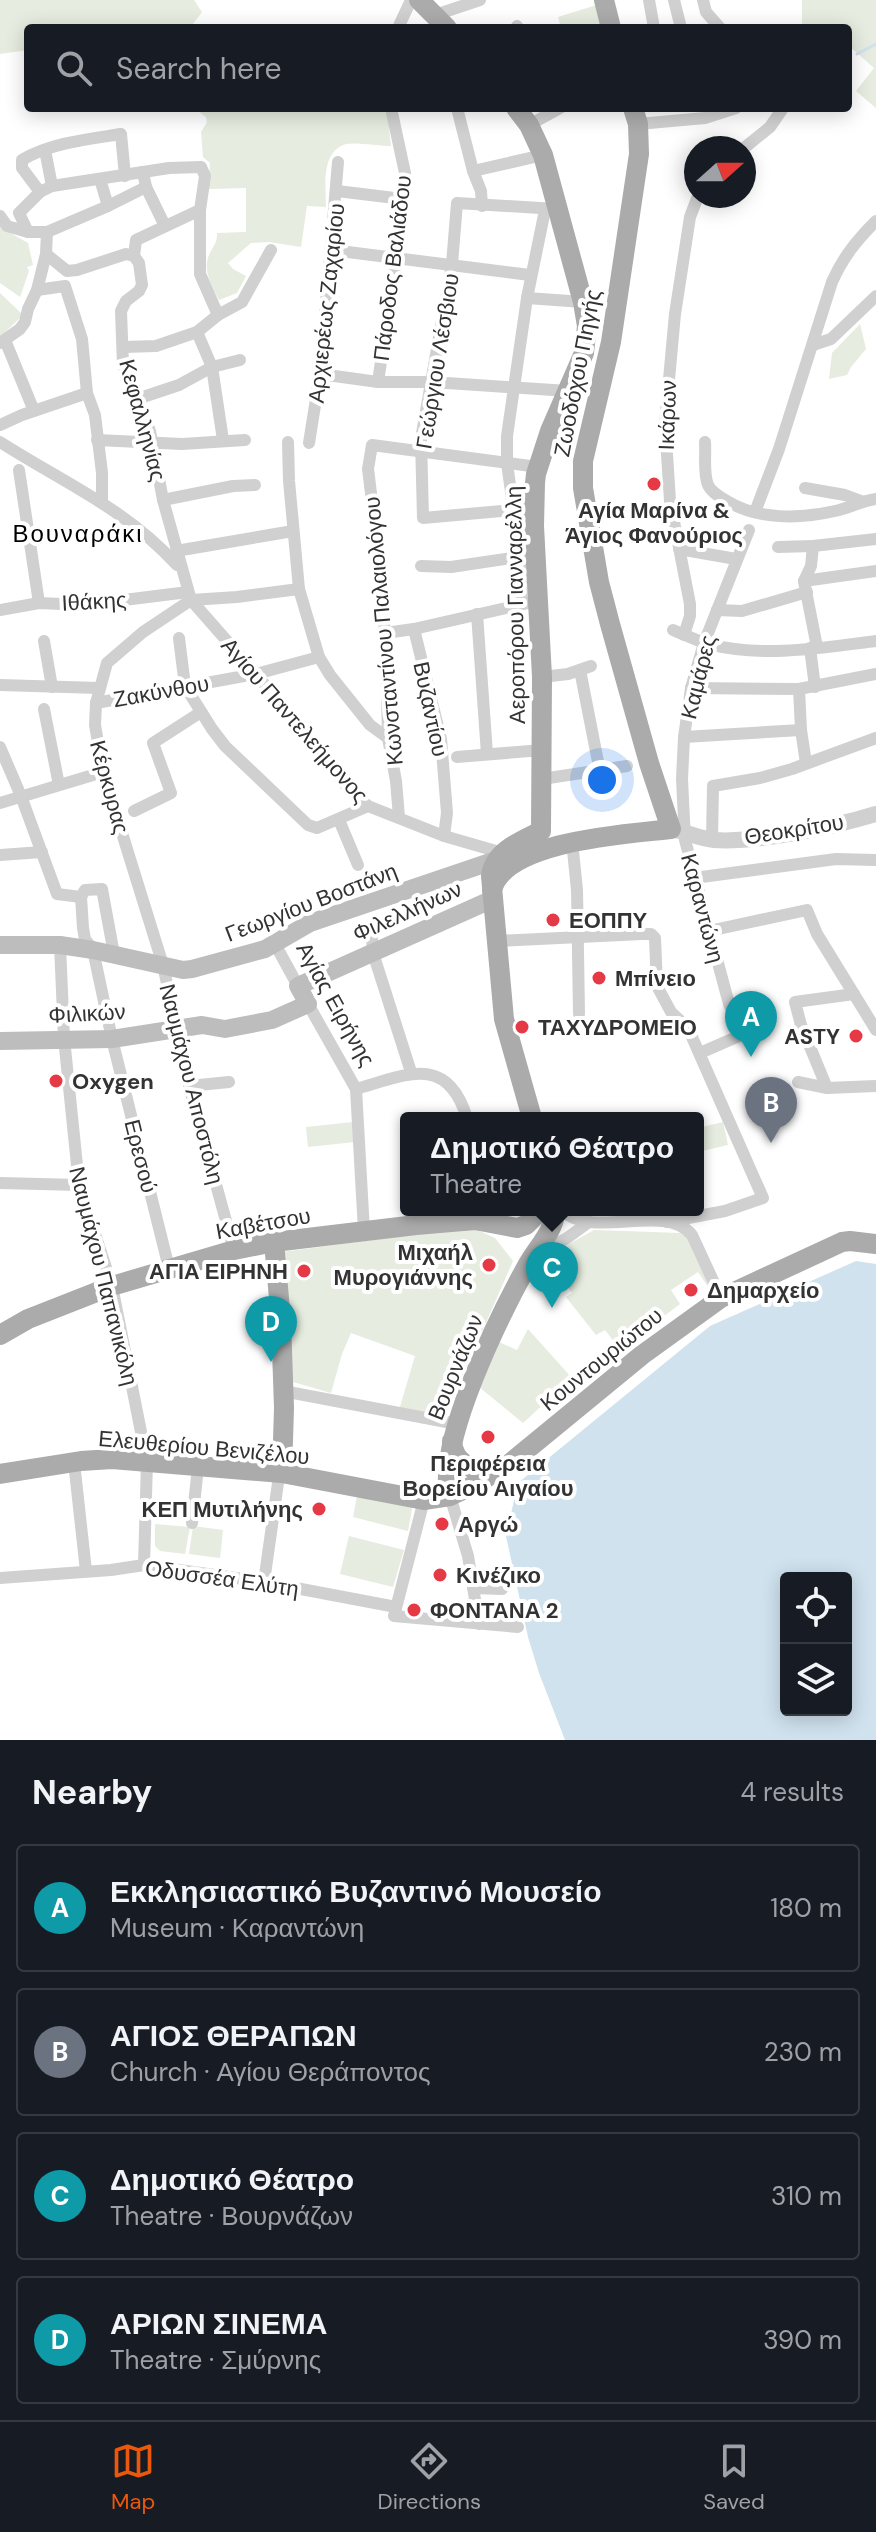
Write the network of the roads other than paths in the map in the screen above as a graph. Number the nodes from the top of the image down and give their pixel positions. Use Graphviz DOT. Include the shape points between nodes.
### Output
graph roads {
  1 [pos="411,0"];
  2 [pos="419,0"];
  3 [pos="480,0"];
  4 [pos="604,0"];
  5 [pos="649,0"];
  6 [pos="674,0"];
  7 [pos="703,0"];
  8 [pos="441,22"];
  9 [pos="400,24"];
  10 [pos="610,24"];
  11 [pos="653,24"];
  12 [pos="680,24"];
  13 [pos="716,24"];
  14 [pos="392,112"];
  15 [pos="458,112"];
  16 [pos="519,112"];
  17 [pos="548,112"];
  18 [pos="670,112"];
  19 [pos="724,112"];
  20 [pos="780,112"];
  21 [pos="636,116"];
  22 [pos="671,123"];
  23 [pos="529,125"];
  24 [pos="756,138"];
  25 [pos="45,150"];
  26 [pos="543,155"];
  27 [pos="338,162"];
  28 [pos="473,171"];
  29 [pos="143,172"];
  30 [pos="125,176"];
  31 [pos="100,179"];
  32 [pos="146,187"];
  33 [pos="46,189"];
  34 [pos="337,191"];
  35 [pos="403,199"];
  36 [pos="108,206"];
  37 [pos="482,206"];
  38 [pos="693,208"];
  39 [pos="200,210"];
  40 [pos="550,210"];
  41 [pos="0,216"];
  42 [pos="876,221"];
  43 [pos="165,226"];
  44 [pos="28,232"];
  45 [pos="47,232"];
  46 [pos="271,250"];
  47 [pos="332,250"];
  48 [pos="46,254"];
  49 [pos="130,255"];
  50 [pos="396,260"];
  51 [pos="452,264"];
  52 [pos="530,275"];
  53 [pos="37,290"];
  54 [pos="876,296"];
  55 [pos="527,298"];
  56 [pos="583,302"];
  57 [pos="218,315"];
  58 [pos="197,332"];
  59 [pos="2,341"];
  60 [pos="813,345"];
  61 [pos="124,347"];
  62 [pos="240,360"];
  63 [pos="212,367"];
  64 [pos="320,374"];
  65 [pos="378,382"];
  66 [pos="432,382"];
  67 [pos="513,387"];
  68 [pos="568,391"];
  69 [pos="87,393"];
  70 [pos="137,399"];
  71 [pos="34,411"];
  72 [pos="0,425"];
  73 [pos="97,440"];
  74 [pos="223,440"];
  75 [pos="245,440"];
  76 [pos="0,442"];
  77 [pos="288,442"];
  78 [pos="705,442"];
  79 [pos="154,443"];
  80 [pos="309,443"];
  81 [pos="422,453"];
  82 [pos="507,463"];
  83 [pos="538,467"];
  84 [pos="19,470"];
  85 [pos="255,485"];
  86 [pos="805,488"];
  87 [pos="876,499"];
  88 [pos="163,500"];
  89 [pos="102,501"];
  90 [pos="861,501"];
  91 [pos="524,509"];
  92 [pos="755,512"];
  93 [pos="749,530"];
  94 [pos="293,531"];
  95 [pos="876,539"];
  96 [pos="813,546"];
  97 [pos="778,547"];
  98 [pos="679,549"];
  99 [pos="176,551"];
  100 [pos="528,556"];
  101 [pos="736,559"];
  102 [pos="421,566"];
  103 [pos="181,569"];
  104 [pos="876,571"];
  105 [pos="806,586"];
  106 [pos="299,589"];
  107 [pos="190,596"];
  108 [pos="530,602"];
  109 [pos="39,603"];
  110 [pos="0,610"];
  111 [pos="717,610"];
  112 [pos="477,614"];
  113 [pos="414,629"];
  114 [pos="385,633"];
  115 [pos="179,638"];
  116 [pos="44,641"];
  117 [pos="876,641"];
  118 [pos="704,643"];
  119 [pos="808,648"];
  120 [pos="319,657"];
  121 [pos="256,674"];
  122 [pos="876,674"];
  123 [pos="542,677"];
  124 [pos="0,685"];
  125 [pos="185,686"];
  126 [pos="52,687"];
  127 [pos="815,687"];
  128 [pos="99,688"];
  129 [pos="691,688"];
  130 [pos="799,689"];
  131 [pos="96,703"];
  132 [pos="44,709"];
  133 [pos="201,712"];
  134 [pos="801,730"];
  135 [pos="684,737"];
  136 [pos="388,738"];
  137 [pos="876,738"];
  138 [pos="542,750"];
  139 [pos="487,754"];
  140 [pos="1,755"];
  141 [pos="457,757"];
  142 [pos="806,763"];
  143 [pos="627,766"];
  144 [pos="103,772"];
  145 [pos="600,772"];
  146 [pos="542,779"];
  147 [pos="59,785"];
  148 [pos="21,796"];
  149 [pos="0,803"];
  150 [pos="368,806"];
  151 [pos="134,811"];
  152 [pos="876,814"];
  153 [pos="399,817"];
  154 [pos="339,820"];
  155 [pos="678,830"];
  156 [pos="444,836"];
  157 [pos="556,839"];
  158 [pos="712,840"];
  159 [pos="526,848"];
  160 [pos="42,852"];
  161 [pos="0,855"];
  162 [pos="499,856"];
  163 [pos="876,860"];
  164 [pos="358,865"];
  165 [pos="694,878"];
  166 [pos="493,895"];
  167 [pos="81,897"];
  168 [pos="709,931"];
  169 [pos="577,936"];
  170 [pos="497,941"];
  171 [pos="275,944"];
  172 [pos="0,945"];
  173 [pos="60,945"];
  174 [pos="373,946"];
  175 [pos="93,950"];
  176 [pos="114,954"];
  177 [pos="163,965"];
  178 [pos="298,986"];
  179 [pos="854,994"];
  180 [pos="308,1004"];
  181 [pos="579,1014"];
  182 [pos="176,1028"];
  183 [pos="876,1030"];
  184 [pos="64,1038"];
  185 [pos="112,1039"];
  186 [pos="0,1041"];
  187 [pos="700,1053"];
  188 [pos="411,1072"];
  189 [pos="229,1082"];
  190 [pos="798,1082"];
  191 [pos="189,1086"];
  192 [pos="876,1086"];
  193 [pos="827,1088"];
  194 [pos="356,1089"];
  195 [pos="465,1112"];
  196 [pos="530,1112"];
  197 [pos="0,1183"];
  198 [pos="79,1185"];
  199 [pos="725,1211"];
  200 [pos="704,1215"];
  201 [pos="468,1216"];
  202 [pos="478,1216"];
  203 [pos="535,1216"];
  204 [pos="556,1216"];
  205 [pos="568,1216"];
  206 [pos="699,1216"];
  207 [pos="589,1222"];
  208 [pos="667,1222"];
  209 [pos="507,1227"];
  210 [pos="364,1231"];
  211 [pos="692,1235"];
  212 [pos="274,1242"];
  213 [pos="876,1244"];
  214 [pos="234,1250"];
  215 [pos="532,1258"];
  216 [pos="169,1268"];
  217 [pos="112,1286"];
  218 [pos="721,1298"];
  219 [pos="0,1335"];
  220 [pos="283,1391"];
  221 [pos="454,1432"];
  222 [pos="74,1462"];
  223 [pos="147,1462"];
  224 [pos="198,1467"];
  225 [pos="493,1472"];
  226 [pos="282,1473"];
  227 [pos="0,1474"];
  228 [pos="450,1496"];
  229 [pos="424,1500"];
  230 [pos="192,1523"];
  231 [pos="144,1565"];
  232 [pos="86,1571"];
  233 [pos="0,1578"];
  234 [pos="264,1582"];
  235 [pos="473,1588"];
  236 [pos="502,1589"];
  237 [pos="395,1611"];
  238 [pos="479,1624"];
  239 [pos="518,1627"];
  1 -- 9 [label="street"];
  2 -- 8 [label="main road"];
  3 -- 8 [label="street"];
  4 -- 10 [label="main road"];
  5 -- 11 [label="street"];
  6 -- 12 [label="street"];
  7 -- 13 [label="street"];
  14 -- 35 [label="street, Πάροδος Βαλιάδου" via="405,173"];
  15 -- 28 [label="street"];
  16 -- 23 [label="main road, Αεροπόρου Γιανναρέλλη"];
  17 -- 23 [label="street"];
  18 -- 22 [label="street"];
  19 -- 22 [label="street"];
  20 -- 24 [label="street"];
  21 -- 22 [label="street"];
  21 -- 155 [label="main road, Ζωοδόχου Πηγής" via="639,154 611,342 583,461 583,488 610,624 649,763"];
  23 -- 26 [label="main road, Αεροπόρου Γιανναρέλλη"];
  25 -- 30 [label="street" via="121,134"];
  25 -- 33 [label="street"];
  25 -- 33 [label="street" via="25,157 21,165"];
  26 -- 28 [label="street"];
  26 -- 40 [label="main road, Αεροπόρου Γιανναρέλλη"];
  27 -- 34 [label="street, Αρχιερέως Ζαχαρίου"];
  28 -- 37 [label="street"];
  29 -- 30 [label="street"];
  29 -- 32 [label="street"];
  29 -- 39 [label="street" via="195,166 204,170"];
  30 -- 31 [label="street"];
  31 -- 33 [label="street"];
  31 -- 36 [label="street"];
  32 -- 36 [label="street"];
  32 -- 43 [label="street"];
  33 -- 44 [label="street" via="19,213"];
  34 -- 35 [label="street"];
  34 -- 47 [label="street, Αρχιερέως Ζαχαρίου"];
  35 -- 50 [label="street, Πάροδος Βαλιάδου"];
  36 -- 45 [label="street"];
  37 -- 40 [label="street"];
  37 -- 51 [label="street, Γεώργιου Λέσβιου" via="457,203"];
  38 -- 98 [label="street, Ικάρων" via="675,314 665,423"];
  39 -- 43 [label="street"];
  39 -- 57 [label="street" via="200,274"];
  40 -- 52 [label="street"];
  40 -- 56 [label="main road, Αεροπόρου Γιανναρέλλη"];
  41 -- 44 [label="street" via="7,226"];
  42 -- 60 [label="street" via="841,262"];
  43 -- 49 [label="street" via="136,240"];
  44 -- 45 [label="street"];
  45 -- 48 [label="street"];
  46 -- 57 [label="street" via="242,302"];
  47 -- 50 [label="street"];
  47 -- 64 [label="street, Αρχιερέως Ζαχαρίου"];
  48 -- 49 [label="street" via="67,271"];
  48 -- 53 [label="street"];
  49 -- 61 [label="street, Κεφαλληνίας" via="139,263 142,285 121,311"];
  50 -- 51 [label="street"];
  50 -- 65 [label="street, Πάροδος Βαλιάδου"];
  51 -- 52 [label="street"];
  51 -- 66 [label="street, Γεώργιου Λέσβιου"];
  52 -- 55 [label="street"];
  53 -- 59 [label="street" via="20,329"];
  53 -- 69 [label="street" via="65,286 82,339"];
  54 -- 60 [label="street" via="831,339"];
  55 -- 56 [label="street"];
  55 -- 67 [label="street"];
  56 -- 68 [label="main road, Αεροπόρου Γιανναρέλλη" via="586,343"];
  57 -- 58 [label="street"];
  58 -- 61 [label="street" via="156,346"];
  58 -- 63 [label="street"];
  59 -- 71 [label="street"];
  60 -- 92 [label="street"];
  61 -- 70 [label="street, Κεφαλληνίας" via="123,365"];
  62 -- 63 [label="street"];
  63 -- 70 [label="street"];
  63 -- 74 [label="street"];
  64 -- 65 [label="street"];
  64 -- 80 [label="street, Αρχιερέως Ζαχαρίου"];
  65 -- 66 [label="street"];
  66 -- 67 [label="street"];
  66 -- 81 [label="street, Γεώργιου Λέσβιου"];
  67 -- 68 [label="street"];
  67 -- 82 [label="street"];
  68 -- 83 [label="main road, Αεροπόρου Γιανναρέλλη"];
  69 -- 71 [label="street"];
  69 -- 73 [label="street"];
  70 -- 79 [label="street, Κεφαλληνίας"];
  71 -- 72 [label="street"];
  73 -- 79 [label="street"];
  73 -- 89 [label="street"];
  74 -- 75 [label="street"];
  74 -- 79 [label="street"];
  76 -- 89 [label="street"];
  77 -- 94 [label="street"];
  78 -- 92 [label="street" via="708,485 735,506"];
  79 -- 88 [label="street, Κεφαλληνίας"];
  81 -- 82 [label="street"];
  81 -- 91 [label="street, Γεώργιου Λέσβιου" via="423,518"];
  81 -- 114 [label="street, Κωνσταντίνου Παλαιολόγου" via="372,445 368,469"];
  82 -- 83 [label="street"];
  82 -- 91 [label="street"];
  83 -- 91 [label="main road, Αεροπόρου Γιανναρέλλη"];
  84 -- 109 [label="street"];
  85 -- 88 [label="street"];
  86 -- 90 [label="street"];
  87 -- 90 [label="street"];
  88 -- 99 [label="street, Κεφαλληνίας"];
  89 -- 103 [label="street" via="141,529"];
  90 -- 92 [label="street" via="788,517"];
  91 -- 100 [label="main road, Αεροπόρου Γιανναρέλλη"];
  93 -- 101 [label="street, Καμάρες"];
  94 -- 99 [label="street"];
  94 -- 106 [label="street"];
  95 -- 96 [label="street"];
  96 -- 97 [label="street"];
  96 -- 105 [label="street"];
  98 -- 101 [label="street"];
  98 -- 118 [label="street, Ικάρων" via="690,604 690,616 679,632"];
  99 -- 103 [label="street, Κεφαλληνίας"];
  100 -- 102 [label="street"];
  100 -- 108 [label="main road, Αεροπόρου Γιανναρέλλη"];
  101 -- 111 [label="street, Καμάρες"];
  103 -- 107 [label="street, Κεφαλληνίας"];
  104 -- 105 [label="street"];
  105 -- 111 [label="street" via="742,611"];
  105 -- 119 [label="street"];
  106 -- 107 [label="street, Ιθάκης" via="237,597"];
  106 -- 120 [label="street"];
  107 -- 109 [label="street, Ιθάκης" via="84,605"];
  107 -- 121 [label="street, Αγίου Παντελεήμονος"];
  107 -- 128 [label="street, Κέρκυρας" via="107,663"];
  108 -- 112 [label="street"];
  108 -- 123 [label="main road, Αεροπόρου Γιανναρέλλη"];
  109 -- 110 [label="street, Ιθάκης"];
  111 -- 118 [label="street, Καμάρες"];
  112 -- 113 [label="street"];
  112 -- 139 [label="street"];
  113 -- 114 [label="street"];
  113 -- 156 [label="street, Βυζαντίου" via="441,739"];
  114 -- 136 [label="street, Κωνσταντίνου Παλαιολόγου"];
  115 -- 125 [label="street"];
  116 -- 126 [label="street"];
  117 -- 119 [label="street"];
  118 -- 119 [label="street" via="760,651"];
  118 -- 129 [label="street, Καμάρες"];
  119 -- 127 [label="street"];
  120 -- 121 [label="street, Ζακύνθου"];
  120 -- 136 [label="street" via="370,725"];
  121 -- 125 [label="street, Ζακύνθου"];
  121 -- 150 [label="street, Αγίου Παντελεήμονος"];
  122 -- 127 [label="street"];
  123 -- 138 [label="main road, Αεροπόρου Γιανναρέλλη"];
  123 -- 145 [label="street" via="586,668"];
  124 -- 126 [label="street"];
  125 -- 131 [label="street, Ζακύνθου"];
  125 -- 133 [label="street"];
  126 -- 128 [label="street"];
  127 -- 130 [label="street"];
  128 -- 131 [label="street, Κέρκυρας"];
  129 -- 130 [label="street"];
  129 -- 135 [label="street, Καμάρες"];
  130 -- 134 [label="street"];
  131 -- 144 [label="street, Κέρκυρας"];
  132 -- 147 [label="street"];
  133 -- 151 [label="street" via="153,743 171,793"];
  133 -- 154 [label="street" via="225,746 308,825 317,828"];
  134 -- 135 [label="street"];
  134 -- 142 [label="street"];
  135 -- 155 [label="street, Καμάρες"];
  136 -- 153 [label="street, Κωνσταντίνου Παλαιολόγου"];
  137 -- 142 [label="street"];
  138 -- 139 [label="street"];
  138 -- 146 [label="main road, Αεροπόρου Γιανναρέλλη"];
  139 -- 141 [label="street"];
  140 -- 148 [label="street"];
  142 -- 158 [label="street" via="713,786"];
  143 -- 145 [label="street"];
  144 -- 147 [label="street"];
  144 -- 177 [label="street, Κέρκυρας"];
  145 -- 146 [label="street"];
  146 -- 157 [label="main road, Αεροπόρου Γιανναρέλλη"];
  147 -- 148 [label="street"];
  148 -- 149 [label="street"];
  148 -- 160 [label="street"];
  150 -- 153 [label="street, Αγίου Παντελεήμονος"];
  150 -- 154 [label="street"];
  152 -- 158 [label="street, Θεοκρίτου" via="796,832"];
  153 -- 156 [label="street, Αγίου Παντελεήμονος"];
  154 -- 164 [label="street"];
  155 -- 157 [label="main road"];
  155 -- 158 [label="street"];
  155 -- 165 [label="street, Καραντώνη"];
  156 -- 162 [label="street, Αγίου Παντελεήμονος"];
  157 -- 159 [label="main road"];
  157 -- 169 [label="street" via="577,890"];
  159 -- 162 [label="main road"];
  159 -- 166 [label="main road" via="495,880"];
  160 -- 161 [label="street"];
  160 -- 167 [label="street" via="57,894"];
  162 -- 166 [label="main road" via="492,871"];
  162 -- 171 [label="main road, Γεωργίου Βοστάνη" via="310,923"];
  163 -- 165 [label="street" via="836,859"];
  165 -- 168 [label="street, Καραντώνη"];
  166 -- 170 [label="main road"];
  166 -- 174 [label="main road, Φιλελλήνων"];
  167 -- 175 [label="street, Ερεσού" via="85,939"];
  167 -- 176 [label="street" via="85,890 102,889"];
  168 -- 179 [label="street" via="807,910"];
  168 -- 187 [label="street, Καραντώνη" via="740,1030 734,1039"];
  169 -- 170 [label="street"];
  169 -- 181 [label="street"];
  169 -- 187 [label="street" via="651,934 657,986"];
  170 -- 196 [label="main road" via="504,1019"];
  171 -- 177 [label="main road, Γεωργίου Βοστάνη" via="192,969"];
  171 -- 178 [label="street, Αγίας Ειρήνης"];
  172 -- 173 [label="main road, Γεωργίου Βοστάνη"];
  173 -- 175 [label="main road, Γεωργίου Βοστάνη"];
  173 -- 184 [label="street, Ναυμάχου Παπανικόλη"];
  174 -- 178 [label="main road, Φιλελλήνων"];
  174 -- 188 [label="street"];
  175 -- 176 [label="main road, Γεωργίου Βοστάνη"];
  175 -- 185 [label="street, Ερεσού"];
  176 -- 177 [label="main road, Γεωργίου Βοστάνη"];
  177 -- 182 [label="street, Ναυμάχου Αποστόλη"];
  178 -- 180 [label="main road, Αγίας Ειρήνης"];
  179 -- 183 [label="street"];
  179 -- 193 [label="street" via="795,1004"];
  180 -- 182 [label="main road" via="264,1022 225,1029"];
  180 -- 194 [label="street, Αγίας Ειρήνης"];
  182 -- 185 [label="main road, Φιλικών"];
  182 -- 191 [label="street, Ναυμάχου Αποστόλη"];
  184 -- 185 [label="main road, Φιλικών"];
  184 -- 186 [label="main road, Φιλικών"];
  184 -- 198 [label="street, Ναυμάχου Παπανικόλη"];
  185 -- 216 [label="street, Ερεσού"];
  187 -- 199 [label="street" via="763,1198"];
  188 -- 194 [label="street"];
  188 -- 195 [label="street" via="449,1083"];
  189 -- 191 [label="street"];
  190 -- 193 [label="street"];
  191 -- 214 [label="street, Ναυμάχου Αποστόλη"];
  192 -- 193 [label="street"];
  194 -- 210 [label="street, Αγίας Ειρήνης"];
  197 -- 198 [label="street"];
  198 -- 217 [label="street, Ναυμάχου Παπανικόλη"];
  199 -- 200 [label="street"];
  199 -- 211 [label="street"];
  201 -- 210 [label="main road, Καβέτσου"];
  202 -- 209 [label="main road, Καβέτσου"];
  203 -- 209 [label="main road" via="524,1226"];
  204 -- 215 [label="main road, Βουρνάζων"];
  205 -- 207 [label="street"];
  206 -- 208 [label="street"];
  207 -- 208 [label="street"];
  207 -- 215 [label="street"];
  208 -- 211 [label="street"];
  209 -- 215 [label="main road"];
  210 -- 212 [label="main road, Καβέτσου"];
  211 -- 218 [label="street"];
  212 -- 214 [label="main road, Καβέτσου"];
  212 -- 220 [label="main road"];
  213 -- 218 [label="main road, Κουντουριώτου" via="842,1242"];
  214 -- 216 [label="main road, Καβέτσου"];
  215 -- 221 [label="main road, Βουρνάζων" via="500,1319"];
  216 -- 217 [label="main road, Καβέτσου"];
  217 -- 219 [label="main road, Καβέτσου"];
  217 -- 223 [label="street, Ναυμάχου Παπανικόλη"];
  218 -- 225 [label="main road, Κουντουριώτου"];
  220 -- 221 [label="street"];
  220 -- 226 [label="main road"];
  221 -- 225 [label="main road" via="455,1455 471,1468"];
  221 -- 228 [label="main road, Βουρνάζων"];
  222 -- 223 [label="main road, Ελευθερίου Βενιζέλου"];
  222 -- 227 [label="main road, Ελευθερίου Βενιζέλου"];
  222 -- 232 [label="street"];
  223 -- 224 [label="main road, Ελευθερίου Βενιζέλου"];
  223 -- 231 [label="street, Ναυμάχου Παπανικόλη"];
  224 -- 226 [label="main road, Ελευθερίου Βενιζέλου"];
  224 -- 230 [label="street"];
  225 -- 228 [label="main road, Κουντουριώτου"];
  226 -- 229 [label="main road, Ελευθερίου Βενιζέλου"];
  226 -- 234 [label="street"];
  228 -- 229 [label="main road, Ελευθερίου Βενιζέλου"];
  228 -- 235 [label="street"];
  229 -- 237 [label="street"];
  231 -- 232 [label="street, Οδυσσέα Ελύτη"];
  231 -- 234 [label="street, Οδυσσέα Ελύτη"];
  232 -- 233 [label="street, Οδυσσέα Ελύτη"];
  234 -- 237 [label="street, Οδυσσέα Ελύτη"];
  235 -- 236 [label="street"];
  235 -- 238 [label="street"];
  237 -- 238 [label="street, Οδυσσέα Ελύτη"];
  238 -- 239 [label="street, Οδυσσέα Ελύτη"];
}
